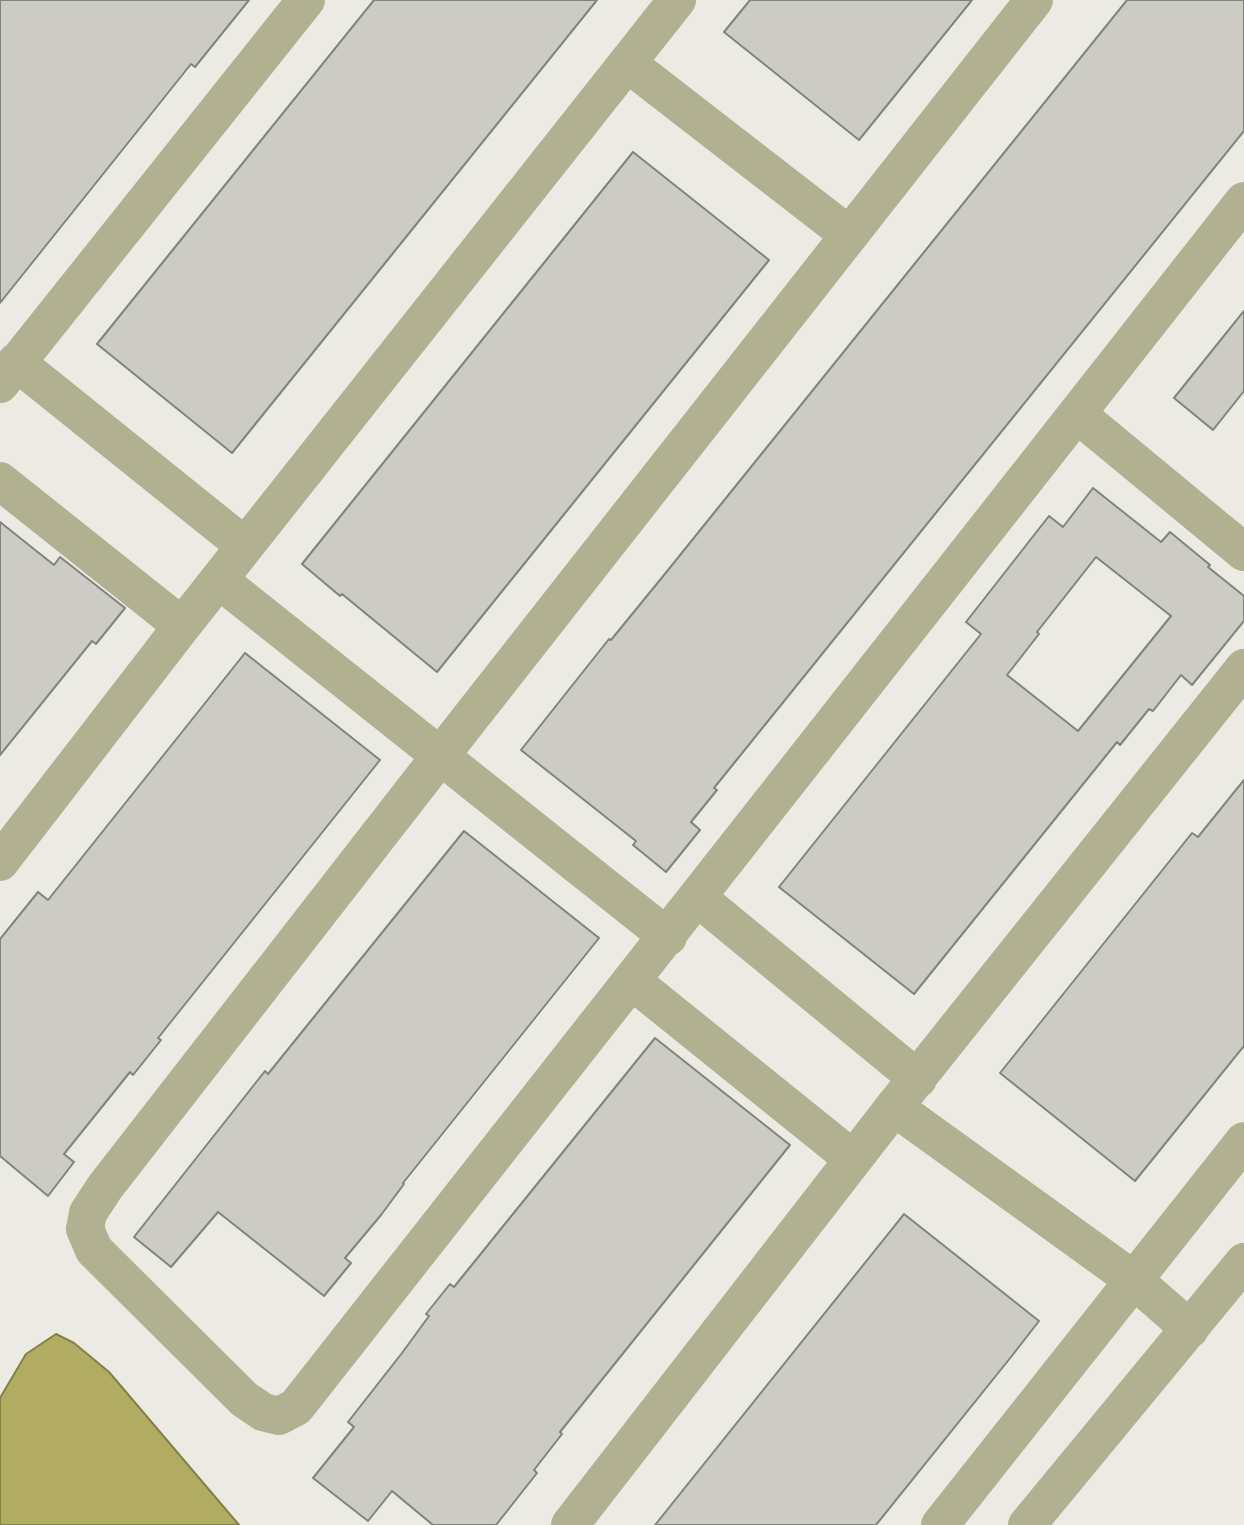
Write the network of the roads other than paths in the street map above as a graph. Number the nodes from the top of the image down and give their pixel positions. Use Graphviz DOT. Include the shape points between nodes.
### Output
graph roads {
  1 [pos="306,0"];
  2 [pos="677,0"];
  3 [pos="1034,0"];
  4 [pos="627,64"];
  5 [pos="1244,201"];
  6 [pos="849,235"];
  7 [pos="8,373"];
  8 [pos="1077,414"];
  9 [pos="0,481"];
  10 [pos="245,546"];
  11 [pos="1244,552"];
  12 [pos="219,580"];
  13 [pos="182,626"];
  14 [pos="1244,668"];
  15 [pos="441,755"];
  16 [pos="0,862"];
  17 [pos="698,898"];
  18 [pos="667,937"];
  19 [pos="632,981"];
  20 [pos="918,1079"];
  21 [pos="894,1107"];
  22 [pos="1244,1141"];
  23 [pos="853,1159"];
  24 [pos="1244,1262"];
  25 [pos="1135,1281"];
  26 [pos="1190,1329"];
  27 [pos="570,1525"];
  28 [pos="940,1525"];
  29 [pos="1027,1525"];
  1 -- 7 [label="street"];
  2 -- 4 [label="street"];
  3 -- 6 [label="street"];
  4 -- 6 [label="street"];
  4 -- 10 [label="street"];
  5 -- 8 [label="street"];
  6 -- 15 [label="street"];
  7 -- 10 [label="street"];
  8 -- 11 [label="street"];
  8 -- 17 [label="street"];
  9 -- 13 [label="street"];
  10 -- 12 [label="street"];
  12 -- 13 [label="street"];
  12 -- 15 [label="street"];
  13 -- 16 [label="street"];
  14 -- 20 [label="street"];
  15 -- 18 [label="street"];
  15 -- 19 [label="street" via="105,1187 88,1213 85,1229 94,1250 244,1399 279,1416 296,1408"];
  17 -- 18 [label="street"];
  17 -- 20 [label="street"];
  18 -- 19 [label="street"];
  19 -- 23 [label="street"];
  20 -- 21 [label="street"];
  21 -- 23 [label="street"];
  21 -- 25 [label="street"];
  22 -- 25 [label="street"];
  23 -- 27 [label="street"];
  24 -- 26 [label="street"];
  25 -- 26 [label="street"];
  25 -- 28 [label="street"];
  26 -- 29 [label="street"];
}
